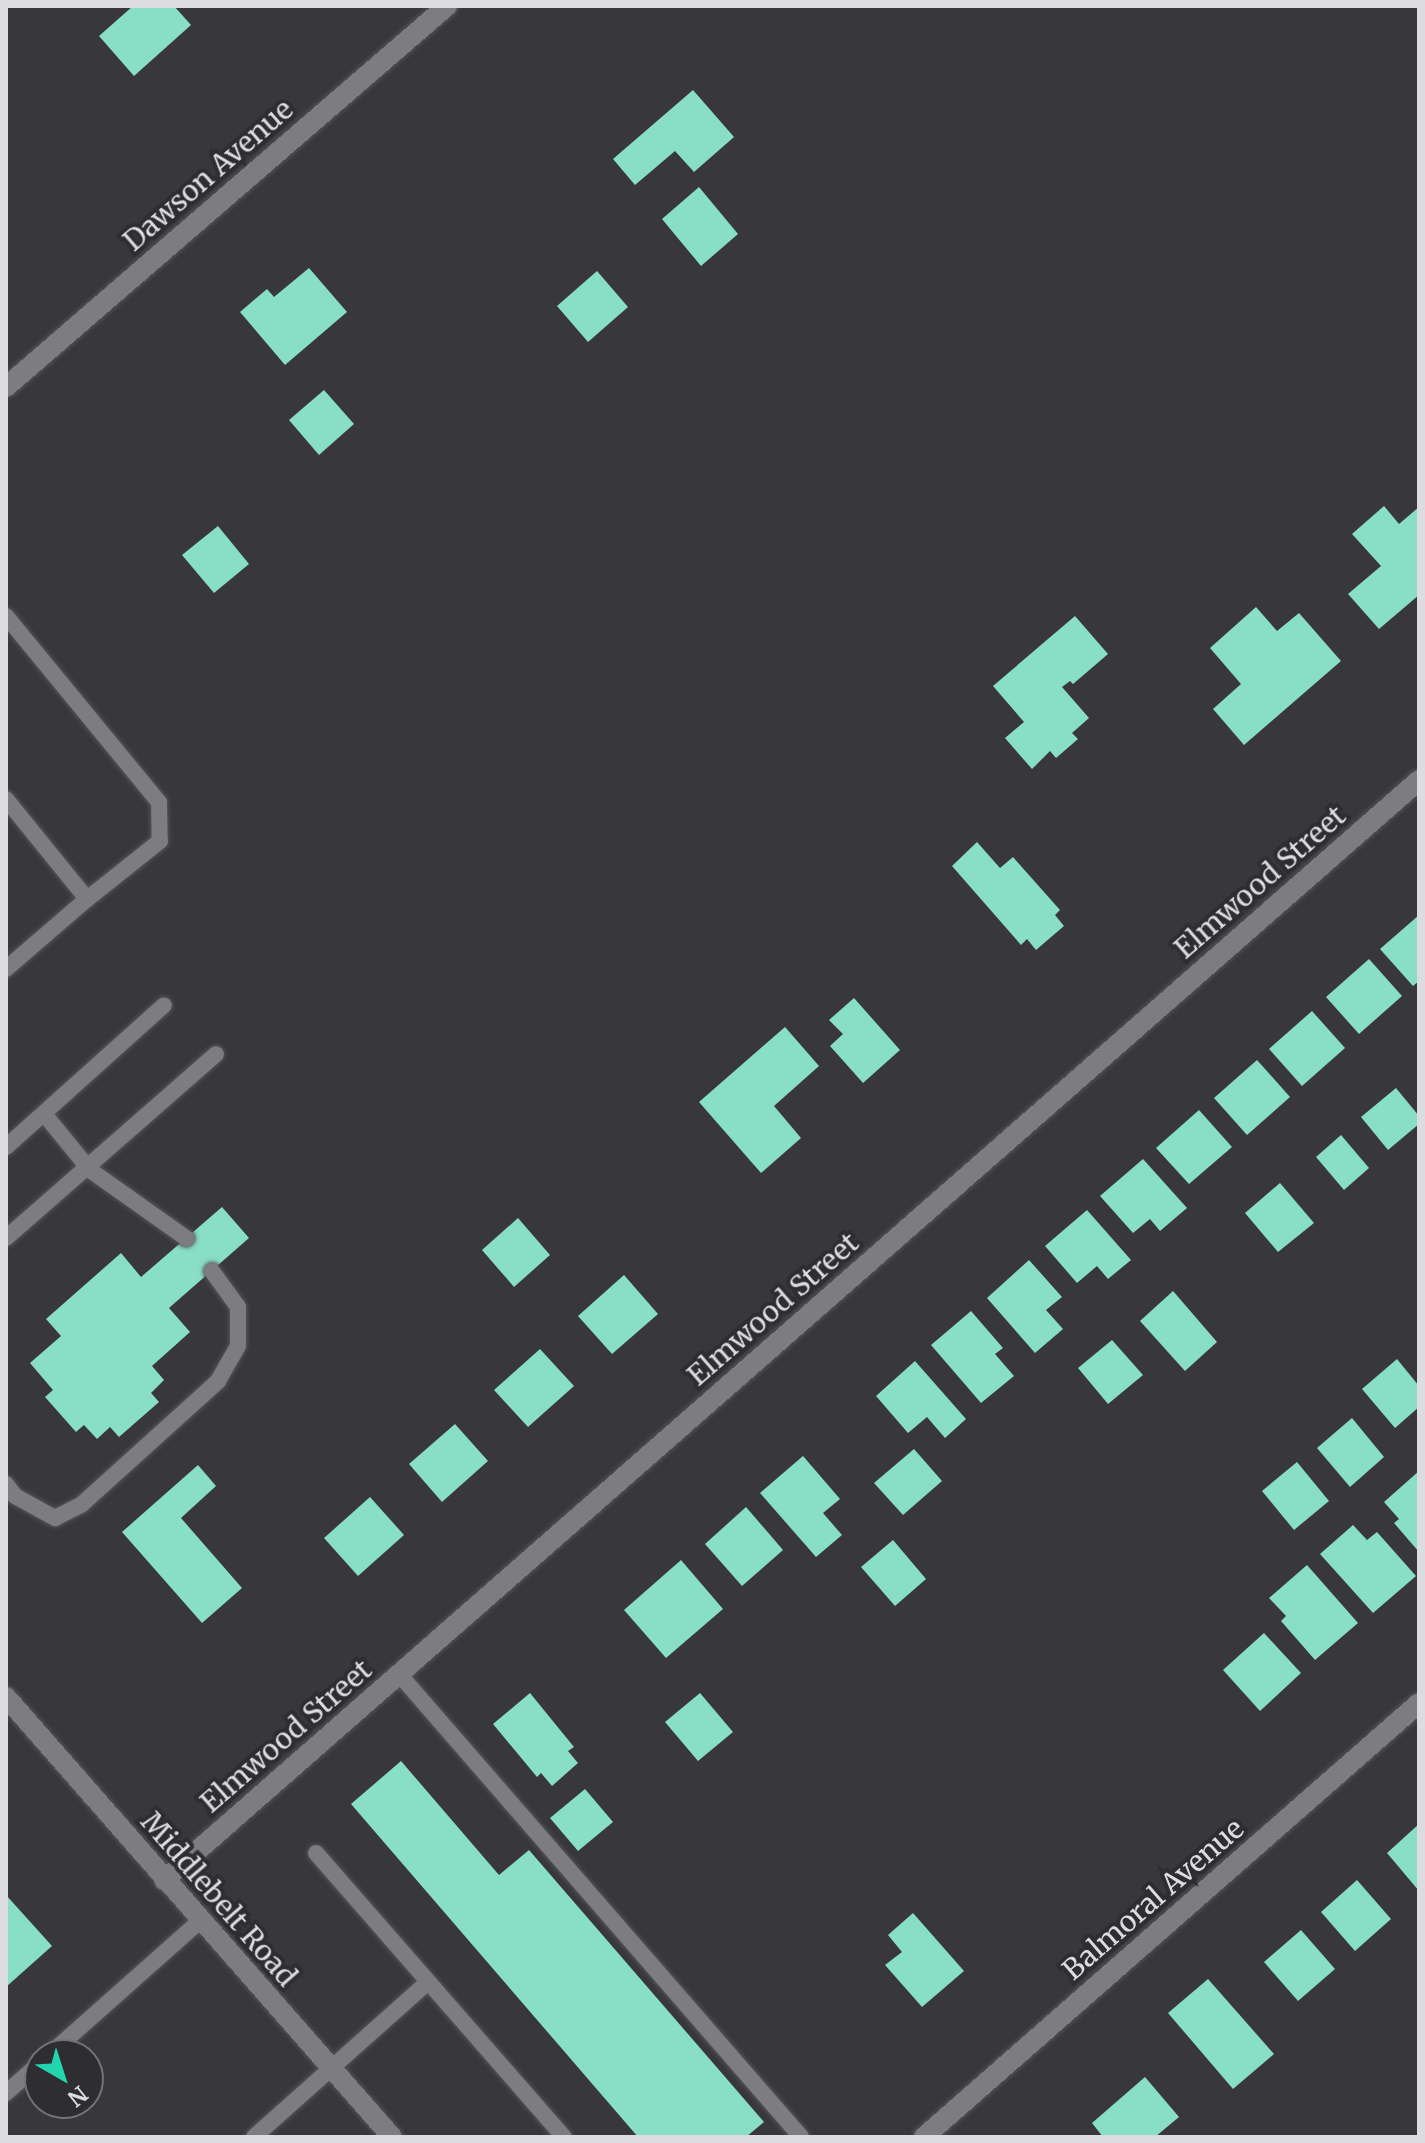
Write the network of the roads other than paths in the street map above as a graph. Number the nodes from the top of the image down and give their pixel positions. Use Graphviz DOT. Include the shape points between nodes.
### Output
graph roads {
  1 [pos="447,6"];
  2 [pos="6,387"];
  3 [pos="6,616"];
  4 [pos="1419,780"];
  5 [pos="6,799"];
  6 [pos="87,899"];
  7 [pos="6,969"];
  8 [pos="164,1005"];
  9 [pos="216,1054"];
  10 [pos="45,1115"];
  11 [pos="6,1147"];
  12 [pos="90,1170"];
  13 [pos="6,1238"];
  14 [pos="186,1238"];
  15 [pos="212,1271"];
  16 [pos="6,1484"];
  17 [pos="399,1674"];
  18 [pos="6,1697"];
  19 [pos="1419,1703"];
  20 [pos="316,1853"];
  21 [pos="164,1880"];
  22 [pos="200,1921"];
  23 [pos="428,1982"];
  24 [pos="67,2039"];
  25 [pos="333,2070"];
  26 [pos="24,2077"];
  27 [pos="6,2093"];
  28 [pos="254,2137"];
  29 [pos="392,2137"];
  30 [pos="564,2137"];
  31 [pos="801,2137"];
  32 [pos="924,2137"];
  1 -- 2 [label="street, Dawson Avenue"];
  3 -- 6 [label="lane" via="159,802 160,841"];
  4 -- 17 [label="street, Elmwood Street"];
  5 -- 6 [label="lane"];
  6 -- 7 [label="lane"];
  8 -- 10 [label="lane"];
  9 -- 12 [label="lane"];
  10 -- 11 [label="lane"];
  10 -- 12 [label="lane"];
  12 -- 13 [label="lane"];
  12 -- 14 [label="lane"];
  15 -- 16 [label="lane" via="238,1307 238,1346 218,1381 81,1505 55,1518 15,1496"];
  17 -- 21 [label="street, Elmwood Street"];
  17 -- 31 [label="lane"];
  18 -- 21 [label="street, Middlebelt Road"];
  19 -- 32 [label="street, Balmoral Avenue"];
  20 -- 23 [label="lane"];
  21 -- 22 [label="street, Middlebelt Road"];
  22 -- 24 [label="lane"];
  22 -- 25 [label="street, Middlebelt Road"];
  23 -- 25 [label="lane"];
  23 -- 30 [label="lane"];
  25 -- 28 [label="lane"];
  25 -- 29 [label="street, Middlebelt Road"];
  26 -- 27 [label="lane"];
}
